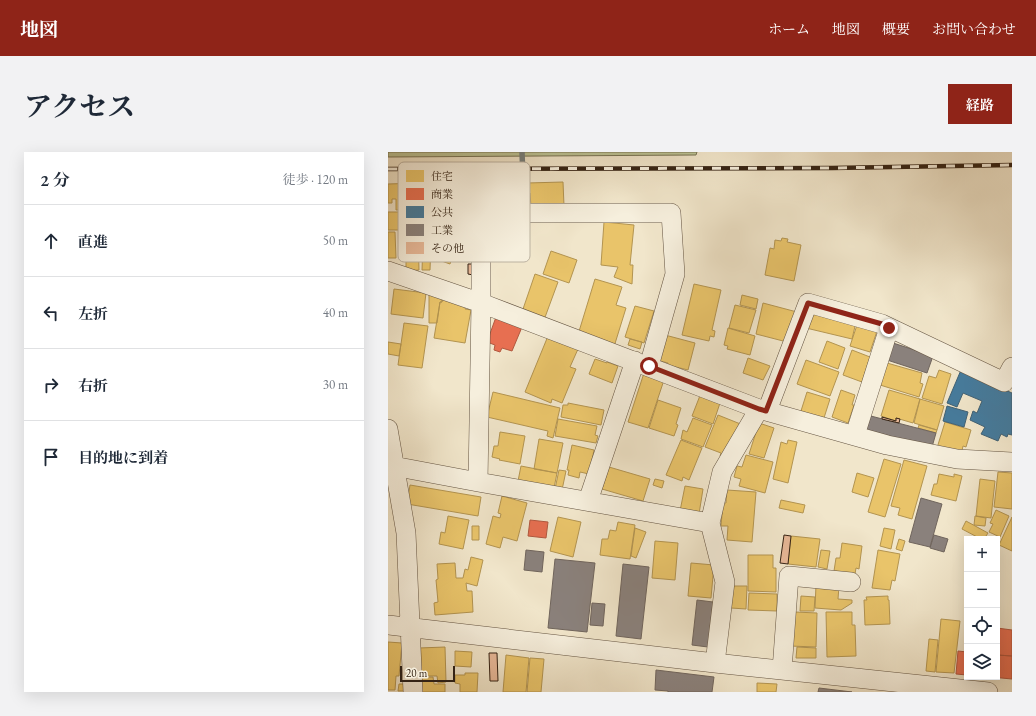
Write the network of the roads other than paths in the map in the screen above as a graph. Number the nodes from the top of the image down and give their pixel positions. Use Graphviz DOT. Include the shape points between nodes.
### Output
graph roads {
  1 [pos="530,213"];
  2 [pos="481,262"];
  3 [pos="388,270"];
  4 [pos="481,303"];
  5 [pos="889,328"];
  6 [pos="642,364"];
  7 [pos="1012,367"];
  8 [pos="763,410"];
  9 [pos="388,429"];
  10 [pos="855,435"];
  11 [pos="1012,462"];
  12 [pos="391,465"];
  13 [pos="478,482"];
  14 [pos="588,502"];
  15 [pos="710,523"];
  16 [pos="851,582"];
  17 [pos="388,626"];
  18 [pos="411,628"];
  19 [pos="715,663"];
  20 [pos="782,670"];
  21 [pos="414,692"];
  22 [pos="988,692"];
  1 -- 6 [label="street" via="671,213 675,274"];
  2 -- 4 [label="street"];
  3 -- 4 [label="street"];
  4 -- 6 [label="street"];
  4 -- 13 [label="street"];
  5 -- 7 [label="street" via="1004,382"];
  5 -- 8 [label="street" via="808,303"];
  5 -- 10 [label="street"];
  6 -- 8 [label="street"];
  6 -- 14 [label="street"];
  8 -- 10 [label="street"];
  8 -- 15 [label="street" via="722,472"];
  9 -- 12 [label="street"];
  10 -- 11 [label="street" via="887,445 957,458"];
  12 -- 13 [label="street"];
  12 -- 18 [label="street" via="406,533"];
  13 -- 14 [label="street"];
  14 -- 15 [label="street"];
  15 -- 19 [label="street" via="725,582"];
  16 -- 20 [label="street" via="788,576"];
  17 -- 18 [label="street"];
  18 -- 19 [label="street"];
  18 -- 21 [label="street"];
  19 -- 20 [label="street"];
  20 -- 22 [label="street"];
}
